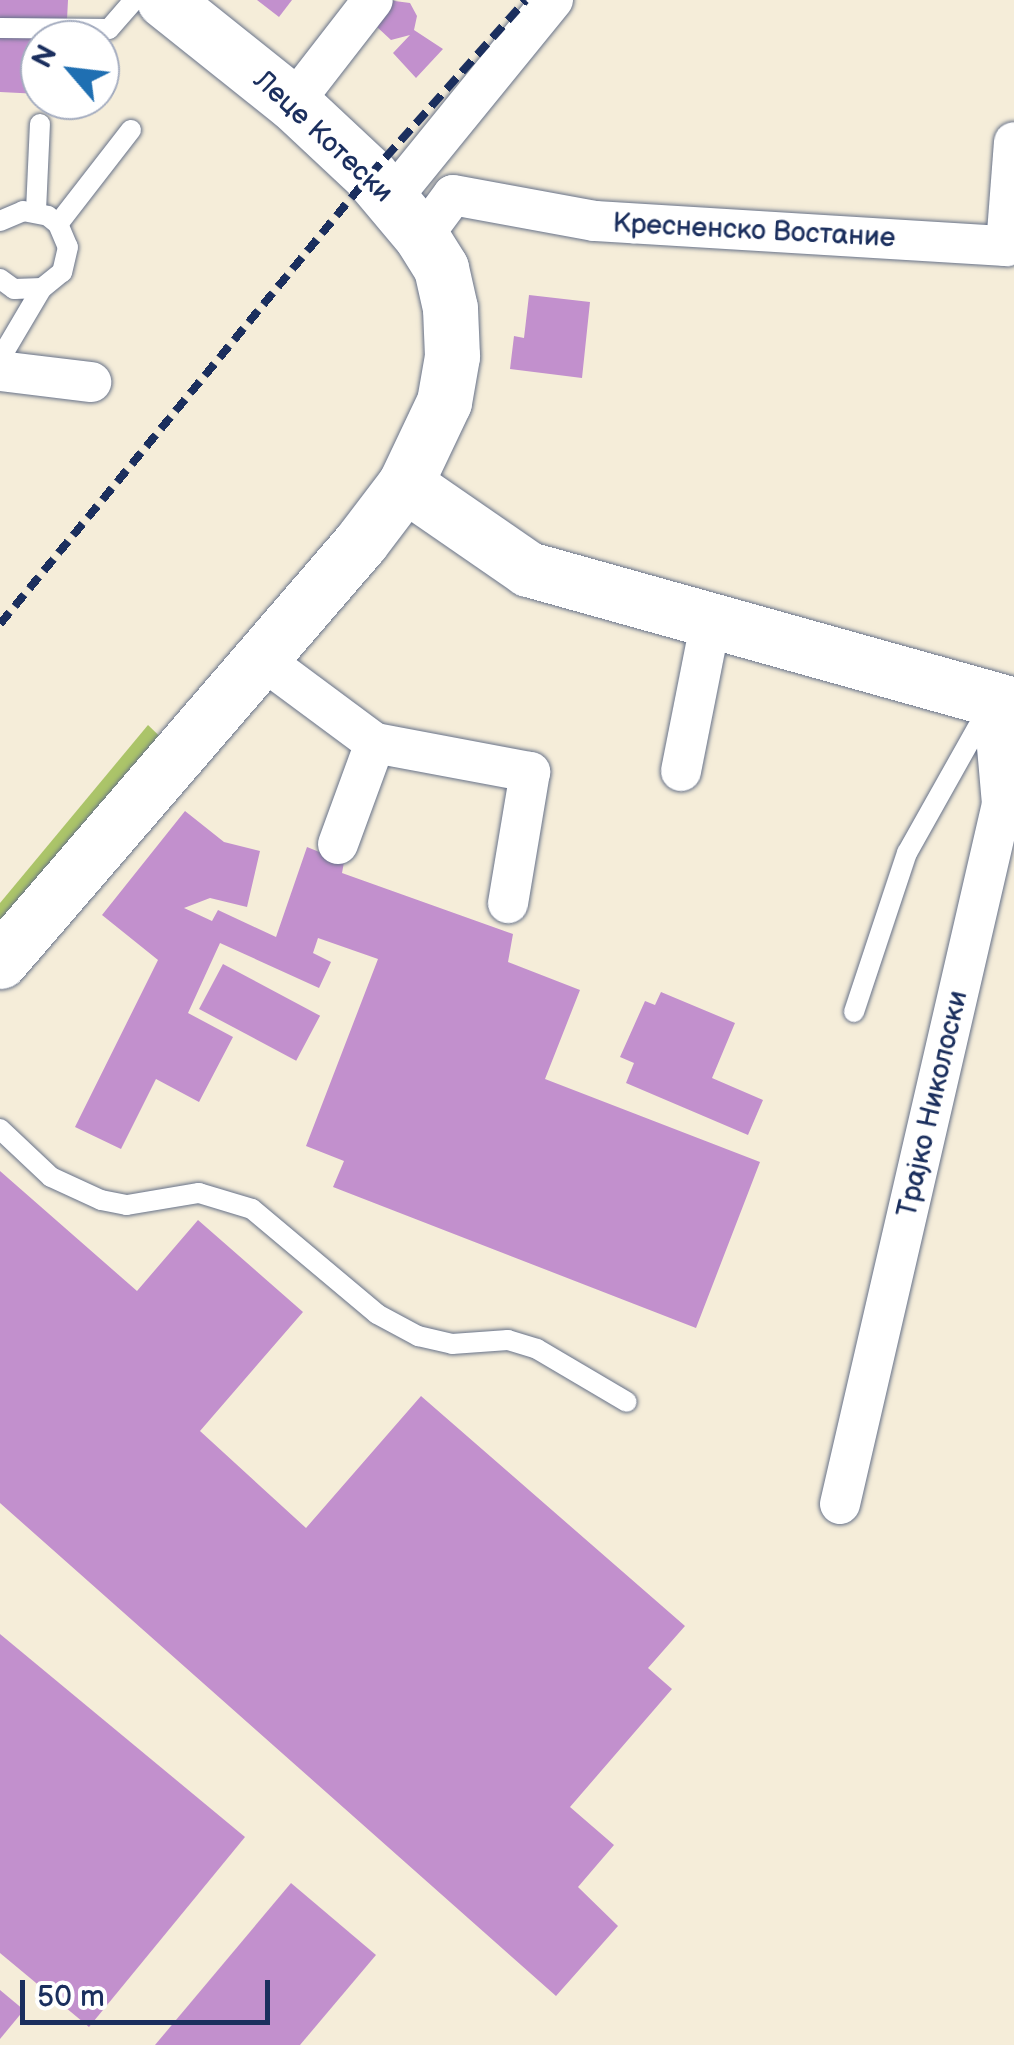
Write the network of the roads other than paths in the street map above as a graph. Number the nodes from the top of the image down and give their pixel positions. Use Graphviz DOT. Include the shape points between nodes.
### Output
graph roads {
  1 [pos="134,0"];
  2 [pos="164,0"];
  3 [pos="372,0"];
  4 [pos="552,0"];
  5 [pos="0,28"];
  6 [pos="292,102"];
  7 [pos="40,124"];
  8 [pos="130,130"];
  9 [pos="1014,142"];
  10 [pos="36,211"];
  11 [pos="406,218"];
  12 [pos="0,221"];
  13 [pos="58,224"];
  14 [pos="1,283"];
  15 [pos="42,288"];
  16 [pos="0,359"];
  17 [pos="0,371"];
  18 [pos="91,382"];
  19 [pos="405,484"];
  20 [pos="711,619"];
  21 [pos="260,656"];
  22 [pos="1003,703"];
  23 [pos="375,744"];
  24 [pos="681,771"];
  25 [pos="338,844"];
  26 [pos="508,903"];
  27 [pos="0,961"];
  28 [pos="854,1012"];
  29 [pos="0,1129"];
  30 [pos="627,1402"];
  31 [pos="840,1504"];
  1 -- 5 [label="lane" via="109,29"];
  2 -- 6 [label="main road, Леце Котески"];
  3 -- 6 [label="street"];
  4 -- 11 [label="street"];
  6 -- 11 [label="main road, Леце Котески"];
  7 -- 10 [label="lane"];
  8 -- 13 [label="lane"];
  9 -- 11 [label="street, Кресненско Востание" via="1006,246 595,221 453,195"];
  10 -- 12 [label="lane"];
  10 -- 13 [label="lane"];
  11 -- 19 [label="main road, Леце Котески" via="441,268 452,356 444,402"];
  13 -- 15 [label="lane" via="67,260"];
  14 -- 15 [label="lane"];
  15 -- 16 [label="lane"];
  17 -- 18 [label="street"];
  19 -- 20 [label="main road" via="528,569"];
  19 -- 21 [label="main road, Леце Котески"];
  20 -- 22 [label="main road"];
  20 -- 24 [label="street"];
  21 -- 23 [label="street"];
  21 -- 27 [label="main road, Леце Котески"];
  22 -- 28 [label="lane" via="907,852"];
  22 -- 31 [label="street, Трајко Николоски" via="1002,804"];
  23 -- 25 [label="street"];
  23 -- 26 [label="street" via="530,772"];
  29 -- 30 [label="lane" via="51,1178 101,1200 127,1205 199,1193 252,1208 377,1314 418,1336 538,1348"];
}
